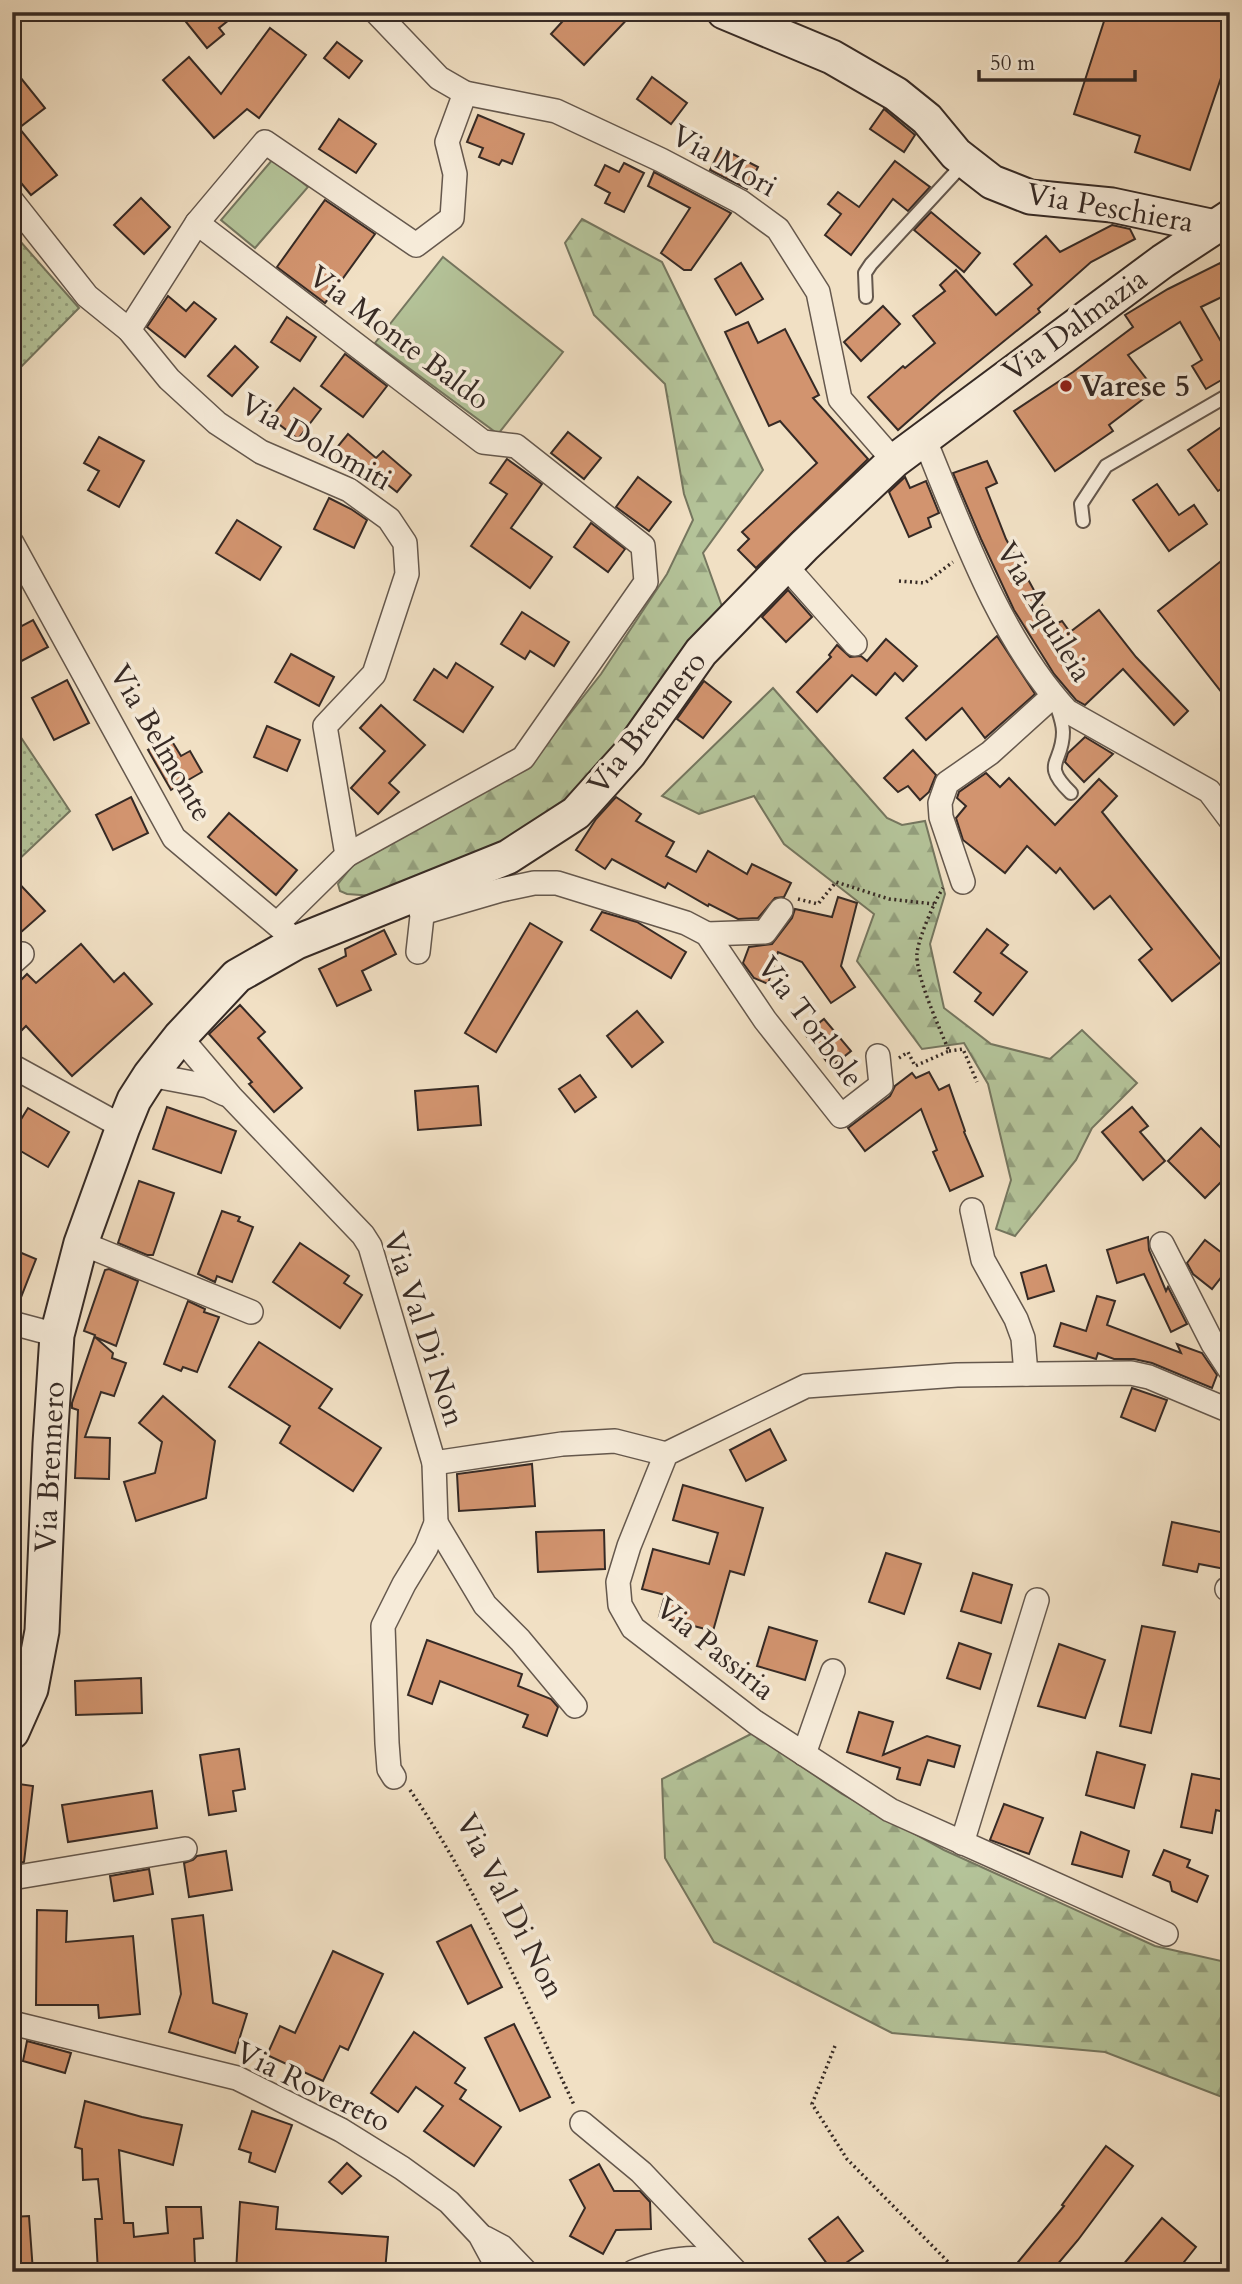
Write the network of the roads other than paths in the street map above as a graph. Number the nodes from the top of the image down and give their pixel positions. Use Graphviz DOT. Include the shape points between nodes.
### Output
graph roads {
  1 [pos="376,12"];
  2 [pos="724,12"];
  3 [pos="465,93"];
  4 [pos="965,162"];
  5 [pos="12,201"];
  6 [pos="197,223"];
  7 [pos="1225,230"];
  8 [pos="866,297"];
  9 [pos="129,330"];
  10 [pos="1230,394"];
  11 [pos="924,438"];
  12 [pos="894,461"];
  13 [pos="1083,520"];
  14 [pos="12,544"];
  15 [pos="785,565"];
  16 [pos="855,644"];
  17 [pos="1053,696"];
  18 [pos="1071,793"];
  19 [pos="1230,820"];
  20 [pos="347,855"];
  21 [pos="960,873"];
  22 [pos="419,904"];
  23 [pos="781,910"];
  24 [pos="287,933"];
  25 [pos="707,934"];
  26 [pos="418,953"];
  27 [pos="180,1037"];
  28 [pos="878,1062"];
  29 [pos="12,1066"];
  30 [pos="150,1075"];
  31 [pos="231,1097"];
  32 [pos="123,1127"];
  33 [pos="972,1210"];
  34 [pos="81,1243"];
  35 [pos="1162,1244"];
  36 [pos="251,1312"];
  37 [pos="12,1322"];
  38 [pos="57,1335"];
  39 [pos="1230,1370"];
  40 [pos="1026,1374"];
  41 [pos="1230,1411"];
  42 [pos="666,1454"];
  43 [pos="434,1463"];
  44 [pos="436,1523"];
  45 [pos="1037,1600"];
  46 [pos="833,1671"];
  47 [pos="575,1706"];
  48 [pos="12,1732"];
  49 [pos="804,1754"];
  50 [pos="394,1777"];
  51 [pos="962,1843"];
  52 [pos="185,1849"];
  53 [pos="12,1878"];
  54 [pos="1166,1934"];
  55 [pos="12,2024"];
  56 [pos="582,2123"];
  57 [pos="480,2235"];
  58 [pos="500,2272"];
  59 [pos="526,2272"];
  60 [pos="633,2272"];
  61 [pos="736,2272"];
  1 -- 3 [label="street, Via Mori" via="439,78"];
  2 -- 4 [label="street, Via Peschiera" via="832,57 896,94 927,119"];
  3 -- 6 [label="street" via="447,142 455,174 452,218 415,245 265,142"];
  3 -- 12 [label="street, Via Mori" via="556,111 741,202 778,229 818,292 840,399"];
  4 -- 7 [label="street, Via Peschiera" via="992,182 1030,197 1112,205"];
  4 -- 8 [label="lane" via="871,264 865,273"];
  5 -- 9 [label="street, Via Dolomiti" via="87,296"];
  6 -- 9 [label="street"];
  6 -- 20 [label="street, Via Monte Baldo" via="483,442 516,446 643,546 646,582 523,758"];
  7 -- 11 [label="street, Via Dalmazia" via="1163,261"];
  9 -- 20 [label="street, Via Dolomiti" via="169,379 217,423 261,452 349,490 388,519 405,542 407,574 374,674 325,726"];
  10 -- 13 [label="lane" via="1106,466 1081,504"];
  11 -- 12 [label="street, Via Brennero"];
  11 -- 17 [label="street, Via Aquileia" via="974,559 1016,640"];
  12 -- 15 [label="street, Via Brennero"];
  14 -- 24 [label="street, Via Belmonte" via="174,838"];
  15 -- 16 [label="street"];
  15 -- 22 [label="street, Via Brennero" via="701,652 629,754 576,813 508,857"];
  17 -- 18 [label="lane" via="1063,727 1054,770"];
  17 -- 19 [label="street, Via Aquileia" via="1067,711 1209,791"];
  17 -- 21 [label="street" via="990,753 947,783 941,817"];
  20 -- 24 [label="street"];
  22 -- 24 [label="street, Via Brennero"];
  22 -- 25 [label="street, Via Torbole" via="557,883 687,923"];
  22 -- 26 [label="street"];
  23 -- 25 [label="street, Via Torbole" via="765,932"];
  24 -- 27 [label="street, Via Brennero" via="237,976"];
  25 -- 28 [label="street, Via Torbole" via="765,1020 841,1116 881,1085"];
  27 -- 30 [label="street, Via Brennero"];
  27 -- 31 [label="street, Via Val Di Non"];
  29 -- 32 [label="street"];
  30 -- 31 [label="street, Via Val Di Non" via="208,1086"];
  30 -- 32 [label="street, Via Brennero"];
  31 -- 43 [label="street, Via Val Di Non" via="370,1246"];
  32 -- 34 [label="street, Via Brennero"];
  33 -- 40 [label="street" via="983,1260 1023,1338"];
  34 -- 36 [label="street"];
  34 -- 38 [label="street, Via Brennero"];
  35 -- 39 [label="street"];
  37 -- 38 [label="street"];
  38 -- 48 [label="street, Via Brennero" via="42,1632 32,1689"];
  40 -- 41 [label="street" via="1131,1373"];
  40 -- 42 [label="street" via="806,1386"];
  42 -- 43 [label="street, Via Val Di Non" via="615,1441"];
  42 -- 49 [label="street, Via Passiria" via="618,1582 620,1605 633,1628"];
  43 -- 44 [label="street, Via Val Di Non"];
  44 -- 47 [label="street, Via Val Di Non" via="485,1605"];
  44 -- 50 [label="street, Via Val Di Non" via="383,1626 387,1744"];
  45 -- 51 [label="street"];
  46 -- 49 [label="street"];
  49 -- 51 [label="street, Via Passiria" via="890,1810"];
  51 -- 54 [label="street, Via Passiria"];
  52 -- 53 [label="street"];
  55 -- 57 [label="street, Via Rovereto" via="237,2078 341,2130 402,2168 449,2202"];
  56 -- 61 [label="street" via="641,2172"];
  57 -- 58 [label="street, Via Rovereto"];
  57 -- 59 [label="street, Via Rovereto" via="502,2247"];
  60 -- 61 [label="street" via="655,2263 710,2260"];
}
